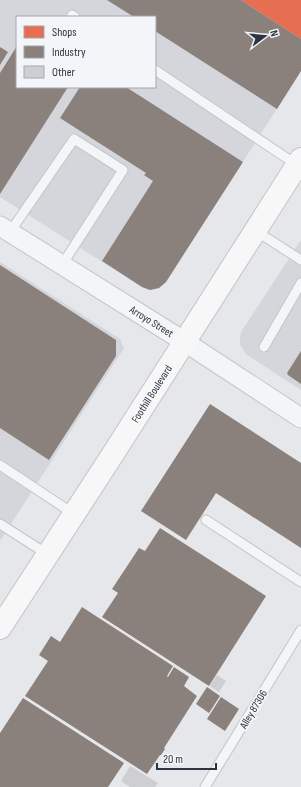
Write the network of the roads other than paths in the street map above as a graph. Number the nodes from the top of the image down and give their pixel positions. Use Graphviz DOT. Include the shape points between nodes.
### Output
graph roads {
  1 [pos="156,71"];
  2 [pos="299,162"];
  3 [pos="5,229"];
  4 [pos="256,231"];
  5 [pos="301,260"];
  6 [pos="62,265"];
  7 [pos="301,283"];
  8 [pos="185,342"];
  9 [pos="264,347"];
  10 [pos="301,418"];
  11 [pos="0,465"];
  12 [pos="74,514"];
  13 [pos="206,520"];
  14 [pos="0,524"];
  15 [pos="47,554"];
  16 [pos="301,582"];
  17 [pos="0,628"];
  18 [pos="301,630"];
  19 [pos="205,787"];
  1 -- 2 [label="lane"];
  2 -- 4 [label="main road, Foothill Boulevard"];
  3 -- 6 [label="street, Arroyo Street"];
  3 -- 6 [label="lane" via="74,139 122,170"];
  4 -- 5 [label="lane"];
  4 -- 8 [label="main road, Foothill Boulevard"];
  6 -- 8 [label="street, Arroyo Street"];
  7 -- 9 [label="lane"];
  8 -- 10 [label="street, Arroyo Street"];
  8 -- 12 [label="main road, Foothill Boulevard"];
  11 -- 12 [label="lane"];
  12 -- 15 [label="main road, Foothill Boulevard"];
  13 -- 16 [label="lane"];
  14 -- 15 [label="lane"];
  15 -- 17 [label="main road, Foothill Boulevard"];
  18 -- 19 [label="lane, Alley 87306"];
}
